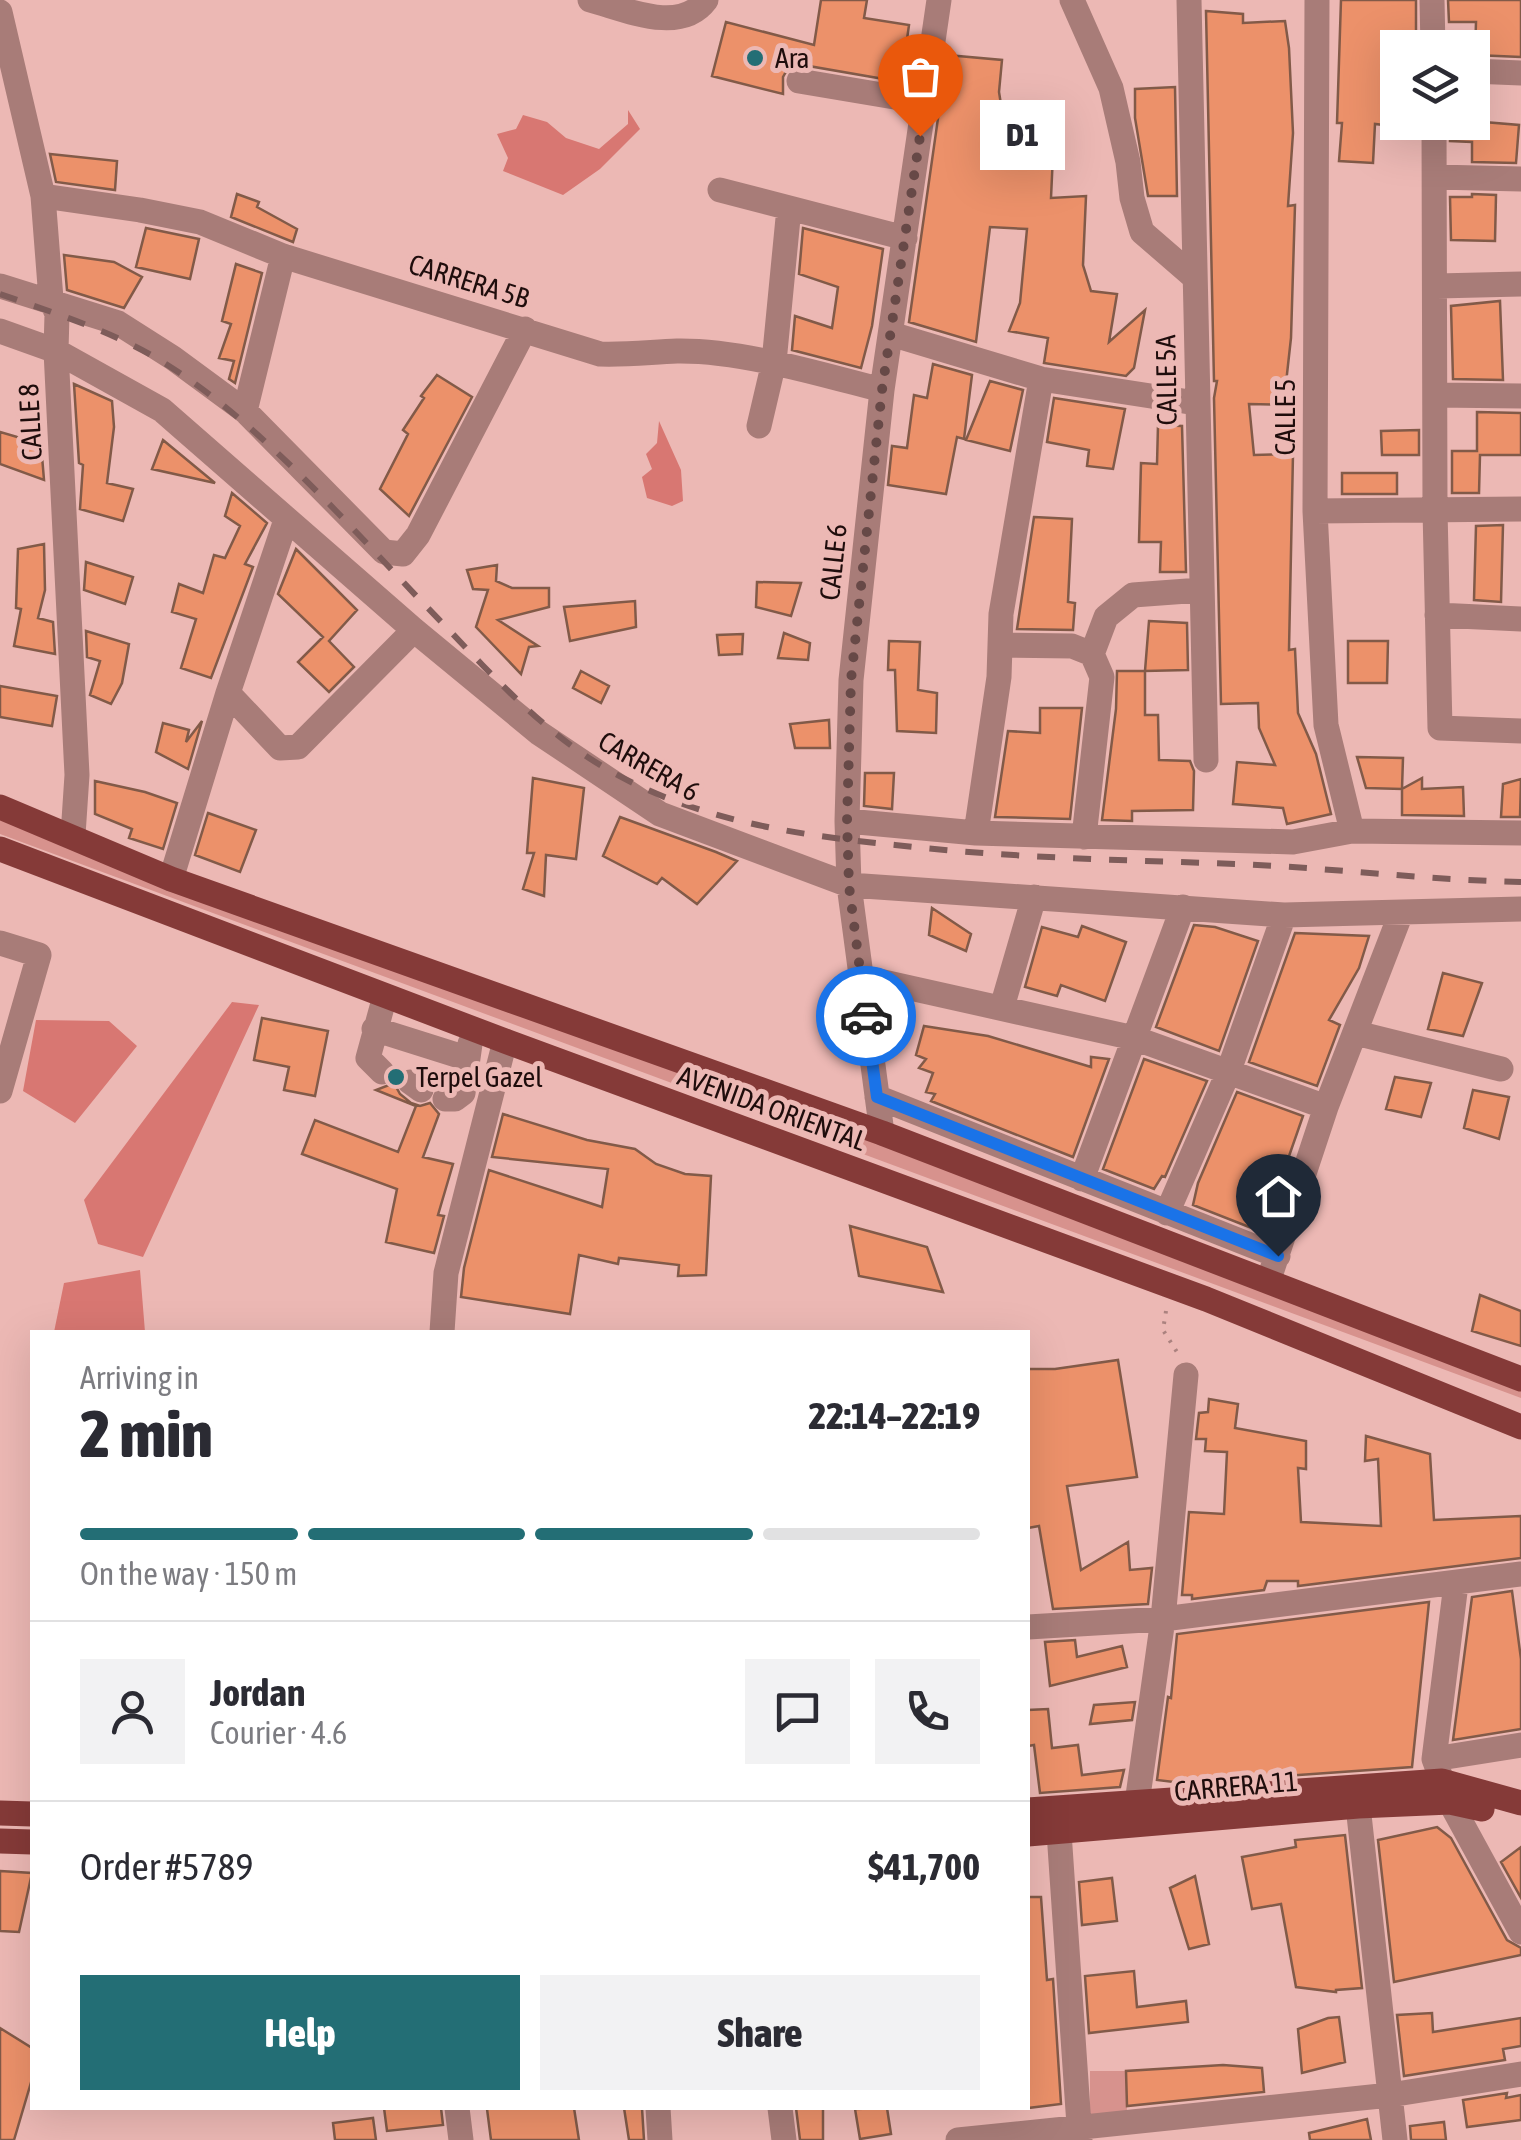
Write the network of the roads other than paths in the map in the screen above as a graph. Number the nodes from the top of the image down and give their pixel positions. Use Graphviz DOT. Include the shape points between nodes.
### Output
graph roads {
  1 [pos="590,0"];
  2 [pos="706,0"];
  3 [pos="938,0"];
  4 [pos="1072,0"];
  5 [pos="1189,0"];
  6 [pos="1317,0"];
  7 [pos="1432,0"];
  8 [pos="0,12"];
  9 [pos="1433,30"];
  10 [pos="1490,72"];
  11 [pos="1521,73"];
  12 [pos="799,80"];
  13 [pos="924,102"];
  14 [pos="1434,140"];
  15 [pos="1435,177"];
  16 [pos="1521,179"];
  17 [pos="720,190"];
  18 [pos="43,196"];
  19 [pos="788,208"];
  20 [pos="906,238"];
  21 [pos="283,256"];
  22 [pos="1194,278"];
  23 [pos="1521,284"];
  24 [pos="0,286"];
  25 [pos="1437,286"];
  26 [pos="51,300"];
  27 [pos="526,329"];
  28 [pos="0,331"];
  29 [pos="891,334"];
  30 [pos="56,351"];
  31 [pos="774,362"];
  32 [pos="1041,380"];
  33 [pos="882,390"];
  34 [pos="1436,395"];
  35 [pos="1521,396"];
  36 [pos="1196,403"];
  37 [pos="246,411"];
  38 [pos="760,426"];
  39 [pos="1521,509"];
  40 [pos="1435,510"];
  41 [pos="1315,511"];
  42 [pos="286,520"];
  43 [pos="1201,590"];
  44 [pos="1437,615"];
  45 [pos="1521,619"];
  46 [pos="414,630"];
  47 [pos="1000,646"];
  48 [pos="1092,654"];
  49 [pos="228,693"];
  50 [pos="1521,731"];
  51 [pos="1206,760"];
  52 [pos="0,807"];
  53 [pos="847,821"];
  54 [pos="1352,832"];
  55 [pos="976,833"];
  56 [pos="1521,833"];
  57 [pos="73,836"];
  58 [pos="1084,837"];
  59 [pos="0,849"];
  60 [pos="171,879"];
  61 [pos="849,886"];
  62 [pos="1034,898"];
  63 [pos="1183,907"];
  64 [pos="1521,909"];
  65 [pos="1401,912"];
  66 [pos="1284,914"];
  67 [pos="0,942"];
  68 [pos="862,976"];
  69 [pos="385,996"];
  70 [pos="1002,1007"];
  71 [pos="374,1029"];
  72 [pos="474,1029"];
  73 [pos="1356,1032"];
  74 [pos="1134,1038"];
  75 [pos="505,1041"];
  76 [pos="466,1058"];
  77 [pos="1501,1070"];
  78 [pos="382,1072"];
  79 [pos="1228,1073"];
  80 [pos="0,1090"];
  81 [pos="425,1091"];
  82 [pos="877,1097"];
  83 [pos="1326,1107"];
  84 [pos="882,1133"];
  85 [pos="1082,1179"];
  86 [pos="1168,1212"];
  87 [pos="1278,1256"];
  88 [pos="1266,1281"];
  89 [pos="442,1330"];
  90 [pos="1186,1374"];
  91 [pos="1521,1379"];
  92 [pos="1521,1428"];
  93 [pos="1521,1574"];
  94 [pos="1456,1584"];
  95 [pos="1163,1619"];
  96 [pos="1030,1627"];
  97 [pos="1521,1745"];
  98 [pos="1442,1781"];
  99 [pos="1521,1802"];
  100 [pos="1137,1804"];
  101 [pos="1358,1806"];
  102 [pos="1030,1810"];
  103 [pos="0,1813"];
  104 [pos="30,1814"];
  105 [pos="1521,1819"];
  106 [pos="1058,1832"];
  107 [pos="1030,1834"];
  108 [pos="0,1842"];
  109 [pos="30,1842"];
  110 [pos="1521,1932"];
  111 [pos="1521,2074"];
  112 [pos="1390,2095"];
  113 [pos="457,2110"];
  114 [pos="658,2110"];
  115 [pos="780,2110"];
  116 [pos="1079,2134"];
  117 [pos="461,2140"];
  118 [pos="660,2140"];
  119 [pos="784,2140"];
  120 [pos="958,2140"];
  121 [pos="1396,2140"];
  1 -- 2 [label="street" via="672,19 698,11"];
  3 -- 13 [label="street, CALLE 6"];
  4 -- 22 [label="street" via="1111,88 1142,232"];
  5 -- 22 [label="street, CALLE 5A"];
  6 -- 41 [label="street, CALLE 5"];
  7 -- 9 [label="street"];
  8 -- 18 [label="street, CALLE 8"];
  10 -- 11 [label="street"];
  12 -- 13 [label="street"];
  13 -- 20 [label="street, CALLE 6"];
  14 -- 15 [label="street"];
  15 -- 16 [label="street"];
  15 -- 25 [label="street"];
  17 -- 19 [label="street"];
  18 -- 21 [label="street, CARRERA 5B" via="200,222"];
  18 -- 26 [label="street, CALLE 8"];
  19 -- 20 [label="street"];
  19 -- 31 [label="street"];
  20 -- 29 [label="street, CALLE 6"];
  21 -- 27 [label="street, CARRERA 5B"];
  21 -- 37 [label="street"];
  22 -- 36 [label="street, CALLE 5A"];
  23 -- 25 [label="street"];
  24 -- 26 [label="street"];
  25 -- 34 [label="street"];
  26 -- 30 [label="street, CALLE 8"];
  26 -- 37 [label="street" via="118,323"];
  27 -- 31 [label="street, CARRERA 5B" via="600,354 679,351"];
  27 -- 37 [label="street" via="403,554 384,552"];
  28 -- 30 [label="street, CARRERA 6"];
  29 -- 32 [label="street"];
  29 -- 33 [label="street, CALLE 6"];
  30 -- 42 [label="street, CARRERA 6" via="162,410"];
  30 -- 57 [label="street, CALLE 8" via="78,775"];
  31 -- 33 [label="street, CARRERA 5B"];
  31 -- 38 [label="street"];
  32 -- 36 [label="street"];
  32 -- 47 [label="street"];
  33 -- 53 [label="street, CALLE 6" via="851,680"];
  34 -- 35 [label="street"];
  34 -- 40 [label="street"];
  36 -- 43 [label="street, CALLE 5A"];
  39 -- 40 [label="street"];
  40 -- 41 [label="street"];
  40 -- 44 [label="street"];
  41 -- 54 [label="street, CALLE 5" via="1326,725"];
  42 -- 46 [label="street, CARRERA 6"];
  42 -- 49 [label="street"];
  43 -- 48 [label="street" via="1133,595 1106,617"];
  43 -- 51 [label="street, CALLE 5A"];
  44 -- 45 [label="street"];
  44 -- 50 [label="street" via="1440,728"];
  46 -- 49 [label="street" via="298,747 280,748"];
  46 -- 61 [label="street, CARRERA 6" via="539,733 660,814"];
  47 -- 48 [label="street" via="1072,646"];
  47 -- 55 [label="street"];
  48 -- 58 [label="street" via="1102,677"];
  49 -- 60 [label="street"];
  52 -- 57 [label="main road, AVENIDA ORIENTAL"];
  53 -- 55 [label="street"];
  53 -- 61 [label="street, CALLE 6"];
  54 -- 56 [label="street"];
  54 -- 58 [label="street" via="1293,842"];
  55 -- 58 [label="street"];
  57 -- 60 [label="main road, AVENIDA ORIENTAL"];
  59 -- 69 [label="main road, AVENIDA ORIENTAL"];
  60 -- 84 [label="main road, AVENIDA ORIENTAL"];
  61 -- 62 [label="street, CARRERA 6"];
  61 -- 68 [label="street, CALLE 6"];
  62 -- 63 [label="street, CARRERA 6"];
  62 -- 70 [label="street"];
  63 -- 66 [label="street, CARRERA 6"];
  63 -- 74 [label="street"];
  64 -- 65 [label="street, CARRERA 6"];
  65 -- 66 [label="street, CARRERA 6"];
  65 -- 73 [label="street"];
  66 -- 79 [label="street"];
  67 -- 80 [label="street" via="39,955"];
  68 -- 70 [label="street"];
  68 -- 82 [label="street, CALLE 6"];
  69 -- 71 [label="street"];
  69 -- 72 [label="main road, AVENIDA ORIENTAL"];
  70 -- 74 [label="street"];
  71 -- 76 [label="street"];
  71 -- 78 [label="street" via="368,1058"];
  72 -- 75 [label="main road, AVENIDA ORIENTAL"];
  72 -- 76 [label="street"];
  73 -- 77 [label="street"];
  73 -- 83 [label="street"];
  74 -- 79 [label="street"];
  74 -- 85 [label="street"];
  75 -- 89 [label="street" via="446,1274"];
  75 -- 92 [label="main road, AVENIDA ORIENTAL" via="1206,1299"];
  76 -- 81 [label="street" via="463,1093 455,1100"];
  79 -- 83 [label="street"];
  79 -- 86 [label="street"];
  82 -- 84 [label="street, CALLE 6"];
  82 -- 85 [label="street"];
  83 -- 87 [label="street"];
  84 -- 88 [label="main road, AVENIDA ORIENTAL"];
  85 -- 86 [label="street"];
  86 -- 87 [label="street"];
  87 -- 88 [label="street"];
  88 -- 91 [label="main road, AVENIDA ORIENTAL"];
  90 -- 95 [label="street"];
  93 -- 94 [label="street"];
  94 -- 95 [label="street"];
  94 -- 98 [label="street"];
  95 -- 96 [label="street"];
  95 -- 100 [label="street"];
  97 -- 98 [label="street, CARRERA 11"];
  98 -- 99 [label="main road"];
  98 -- 100 [label="main road, CARRERA 11"];
  98 -- 101 [label="main road, CARRERA 11"];
  98 -- 105 [label="main road"];
  98 -- 110 [label="street"];
  100 -- 102 [label="main road, CARRERA 11"];
  101 -- 106 [label="main road, CARRERA 11"];
  101 -- 112 [label="street"];
  103 -- 104 [label="main road"];
  106 -- 107 [label="main road, CARRERA 11"];
  106 -- 116 [label="street"];
  108 -- 109 [label="main road"];
  111 -- 112 [label="street"];
  112 -- 116 [label="street"];
  112 -- 121 [label="street"];
  113 -- 117 [label="street"];
  114 -- 118 [label="street"];
  115 -- 119 [label="street"];
  116 -- 120 [label="street"];
}
